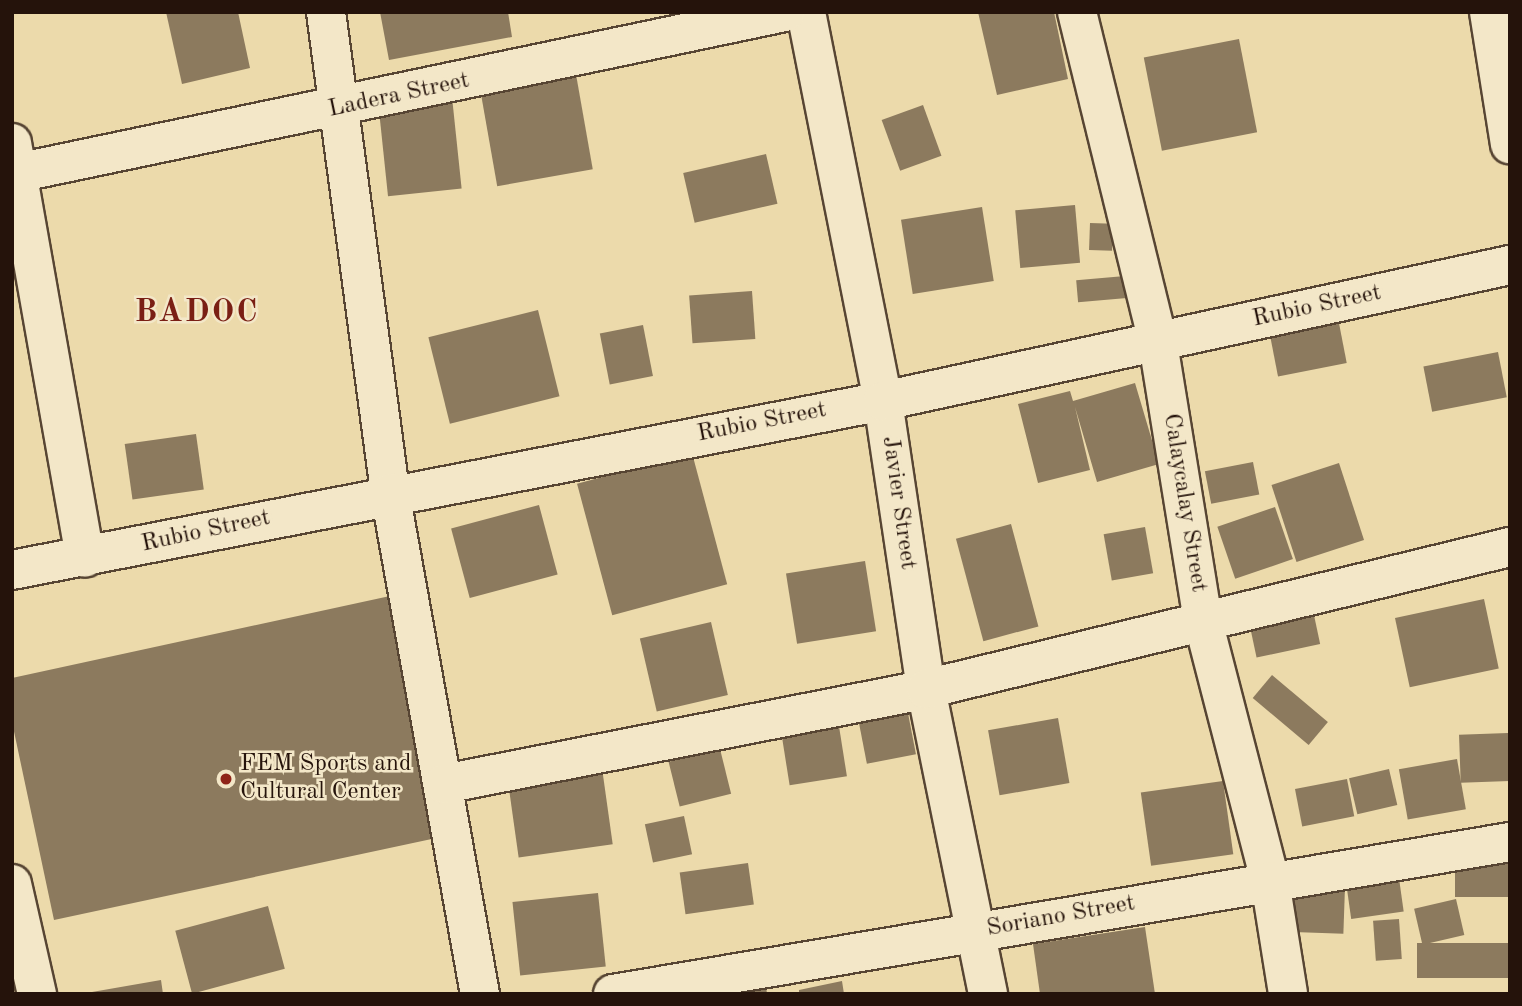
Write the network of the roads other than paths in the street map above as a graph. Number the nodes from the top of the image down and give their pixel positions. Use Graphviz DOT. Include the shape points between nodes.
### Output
graph roads {
  1 [pos="326,12"];
  2 [pos="785,12"];
  3 [pos="806,12"];
  4 [pos="1077,12"];
  5 [pos="1489,12"];
  6 [pos="339,109"];
  7 [pos="1510,144"];
  8 [pos="14,163"];
  9 [pos="1510,265"];
  10 [pos="1158,343"];
  11 [pos="883,401"];
  12 [pos="390,493"];
  13 [pos="1510,547"];
  14 [pos="85,558"];
  15 [pos="12,570"];
  16 [pos="1203,621"];
  17 [pos="926,689"];
  18 [pos="444,784"];
  19 [pos="1510,842"];
  20 [pos="1270,881"];
  21 [pos="12,884"];
  22 [pos="976,931"];
  23 [pos="37,994"];
  24 [pos="480,994"];
  25 [pos="613,994"];
  26 [pos="988,994"];
  27 [pos="1288,994"];
  1 -- 6 [label="street"];
  2 -- 6 [label="street, Ladera Street"];
  3 -- 11 [label="street, Javier Street"];
  4 -- 10 [label="street, Calaycalay Street"];
  5 -- 7 [label="street"];
  6 -- 8 [label="street, Ladera Street"];
  6 -- 12 [label="street"];
  8 -- 14 [label="street"];
  9 -- 10 [label="street, Rubio Street"];
  10 -- 11 [label="street, Rubio Street"];
  10 -- 16 [label="street, Calaycalay Street"];
  11 -- 12 [label="street, Rubio Street"];
  11 -- 17 [label="street, Javier Street"];
  12 -- 14 [label="street, Rubio Street"];
  12 -- 18 [label="street"];
  13 -- 16 [label="street"];
  14 -- 15 [label="street, Rubio Street"];
  16 -- 17 [label="street"];
  16 -- 20 [label="street, Calaycalay Street"];
  17 -- 18 [label="street"];
  17 -- 22 [label="street, Javier Street"];
  18 -- 24 [label="street"];
  19 -- 20 [label="street, Soriano Street"];
  20 -- 22 [label="street, Soriano Street"];
  20 -- 27 [label="street, Calaycalay Street"];
  21 -- 23 [label="street"];
  22 -- 25 [label="street, Soriano Street"];
  22 -- 26 [label="street, Javier Street"];
}
